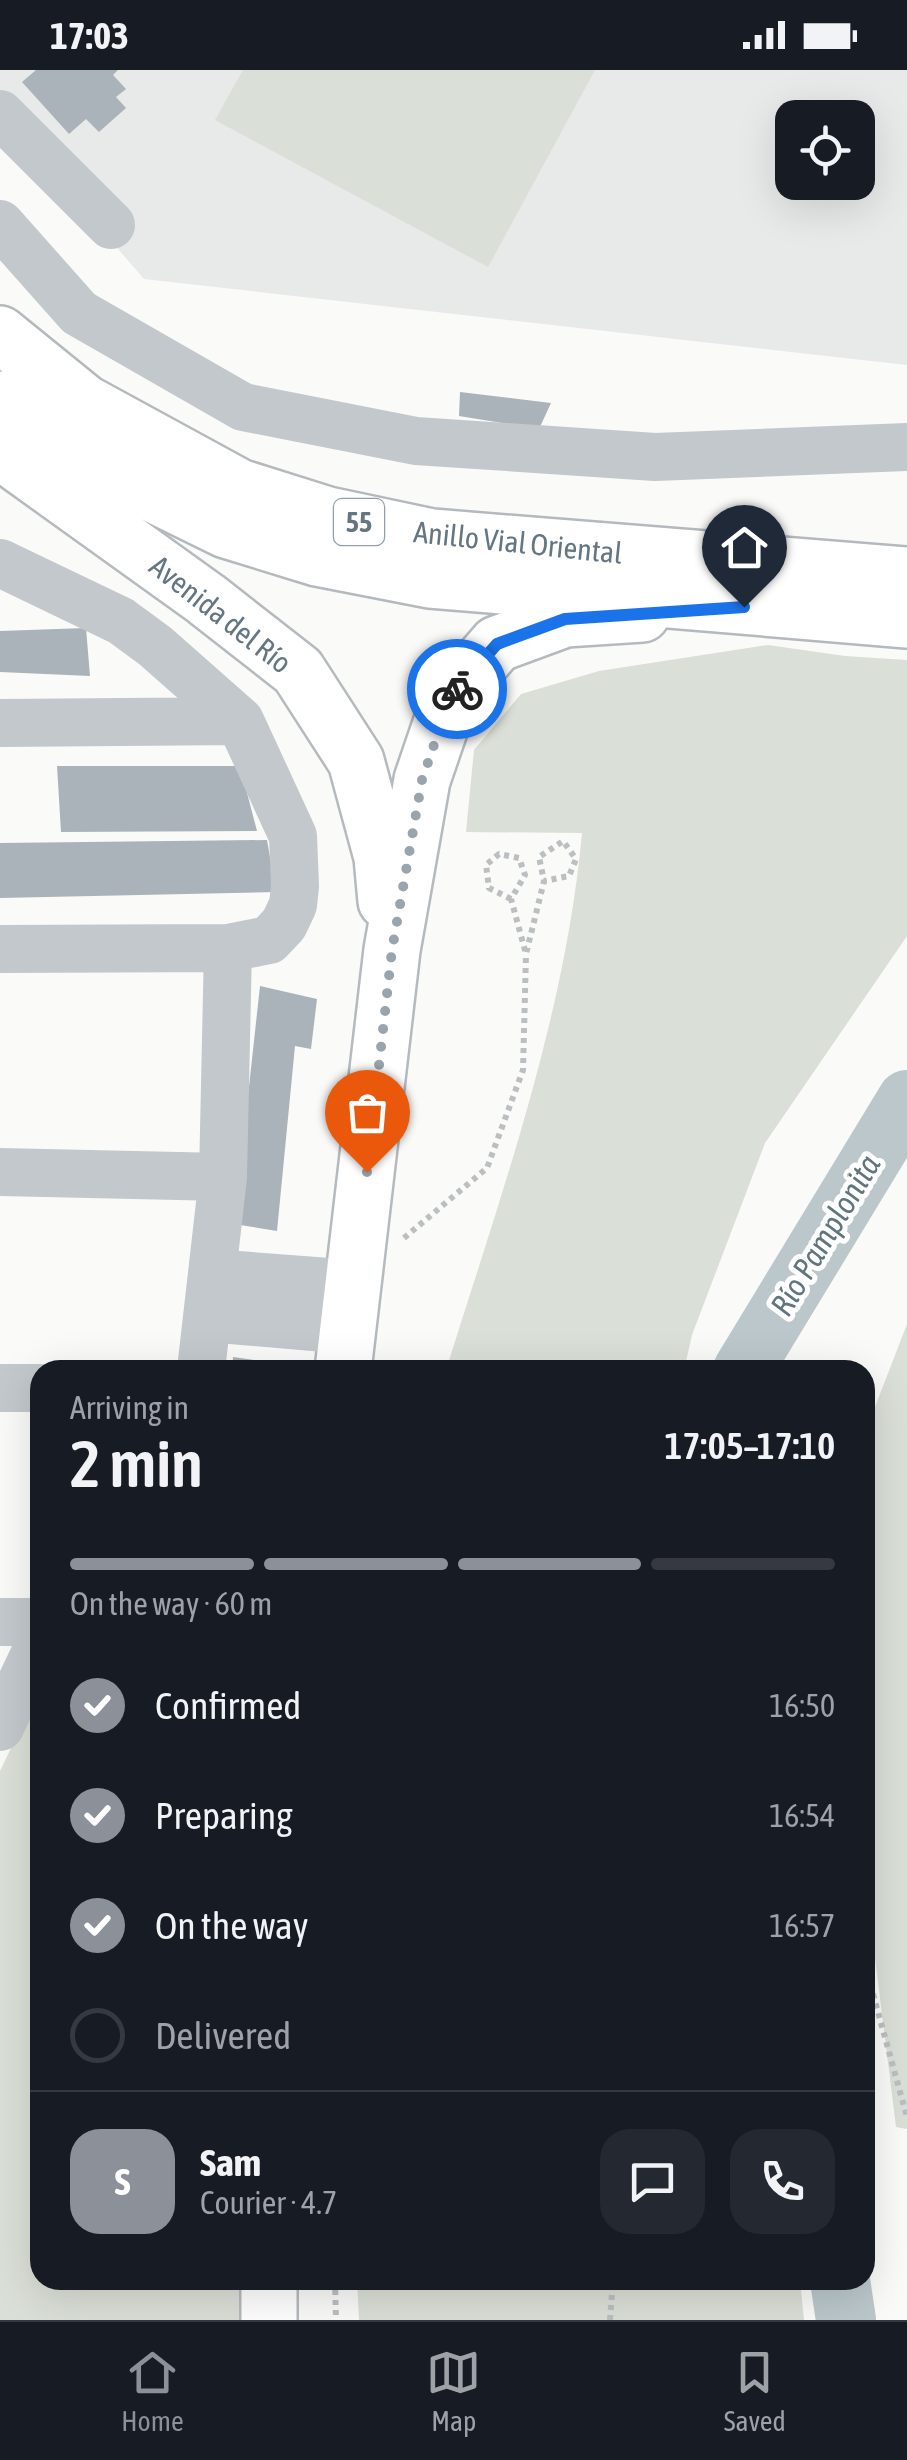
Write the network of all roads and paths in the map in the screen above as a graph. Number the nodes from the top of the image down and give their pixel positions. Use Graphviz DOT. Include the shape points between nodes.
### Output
graph roads {
  1 [pos="0,114"];
  2 [pos="0,224"];
  3 [pos="111,224"];
  4 [pos="0,334"];
  5 [pos="0,399"];
  6 [pos="907,448"];
  7 [pos="0,450"];
  8 [pos="0,563"];
  9 [pos="907,575"];
  10 [pos="757,593"];
  11 [pos="907,620"];
  12 [pos="240,721"];
  13 [pos="0,722"];
  14 [pos="544,882"];
  15 [pos="511,899"];
  16 [pos="228,948"];
  17 [pos="0,949"];
  18 [pos="392,950"];
  19 [pos="526,954"];
  20 [pos="0,1172"];
  21 [pos="222,1177"];
  22 [pos="404,1238"];
  23 [pos="209,1295"];
  24 [pos="349,1328"];
  25 [pos="202,1360"];
  26 [pos="0,1388"];
  27 [pos="30,1388"];
  28 [pos="0,1622"];
  29 [pos="30,1622"];
  30 [pos="30,1664"];
  31 [pos="0,1728"];
  32 [pos="875,2001"];
  33 [pos="907,2118"];
  34 [pos="268,2290"];
  35 [pos="335,2290"];
  36 [pos="612,2290"];
  37 [pos="269,2320"];
  38 [pos="336,2320"];
  39 [pos="610,2320"];
  1 -- 3 [label="street"];
  2 -- 6 [label="street" via="80,314 243,408 416,442 655,457"];
  4 -- 10 [label="main road, Anillo Vial Oriental / 55" via="84,402 239,487 432,538"];
  5 -- 10 [label="main road, Anillo Vial Oriental / 55" via="74,455 226,530 316,558 430,580"];
  7 -- 18 [label="main road, Avenida del Río" via="298,671 356,761 382,857"];
  8 -- 12 [label="street" via="121,621"];
  9 -- 10 [label="main road, Anillo Vial Oriental / 55"];
  10 -- 11 [label="main road, Anillo Vial Oriental / 55"];
  10 -- 18 [label="main road, Avenida del Río" via="565,619 497,644 450,698 422,780"];
  12 -- 13 [label="street"];
  12 -- 16 [label="street" via="293,836 295,886 284,924 269,940"];
  14 -- 14 [label="path" via="569,876 576,859 564,841 539,856"];
  14 -- 19 [label="path"];
  15 -- 15 [label="path" via="489,888 486,865 499,854 519,858 525,875"];
  15 -- 19 [label="path"];
  16 -- 17 [label="street"];
  16 -- 21 [label="street"];
  18 -- 24 [label="main road, Avenida del Río"];
  19 -- 22 [label="path" via="523,1070 487,1168"];
  20 -- 21 [label="street"];
  21 -- 23 [label="street"];
  23 -- 24 [label="street"];
  23 -- 25 [label="street"];
  26 -- 27 [label="street"];
  28 -- 29 [label="street"];
  30 -- 31 [label="street"];
  32 -- 33 [label="path"];
  34 -- 37 [label="main road"];
  35 -- 38 [label="path"];
  36 -- 39 [label="path"];
}
